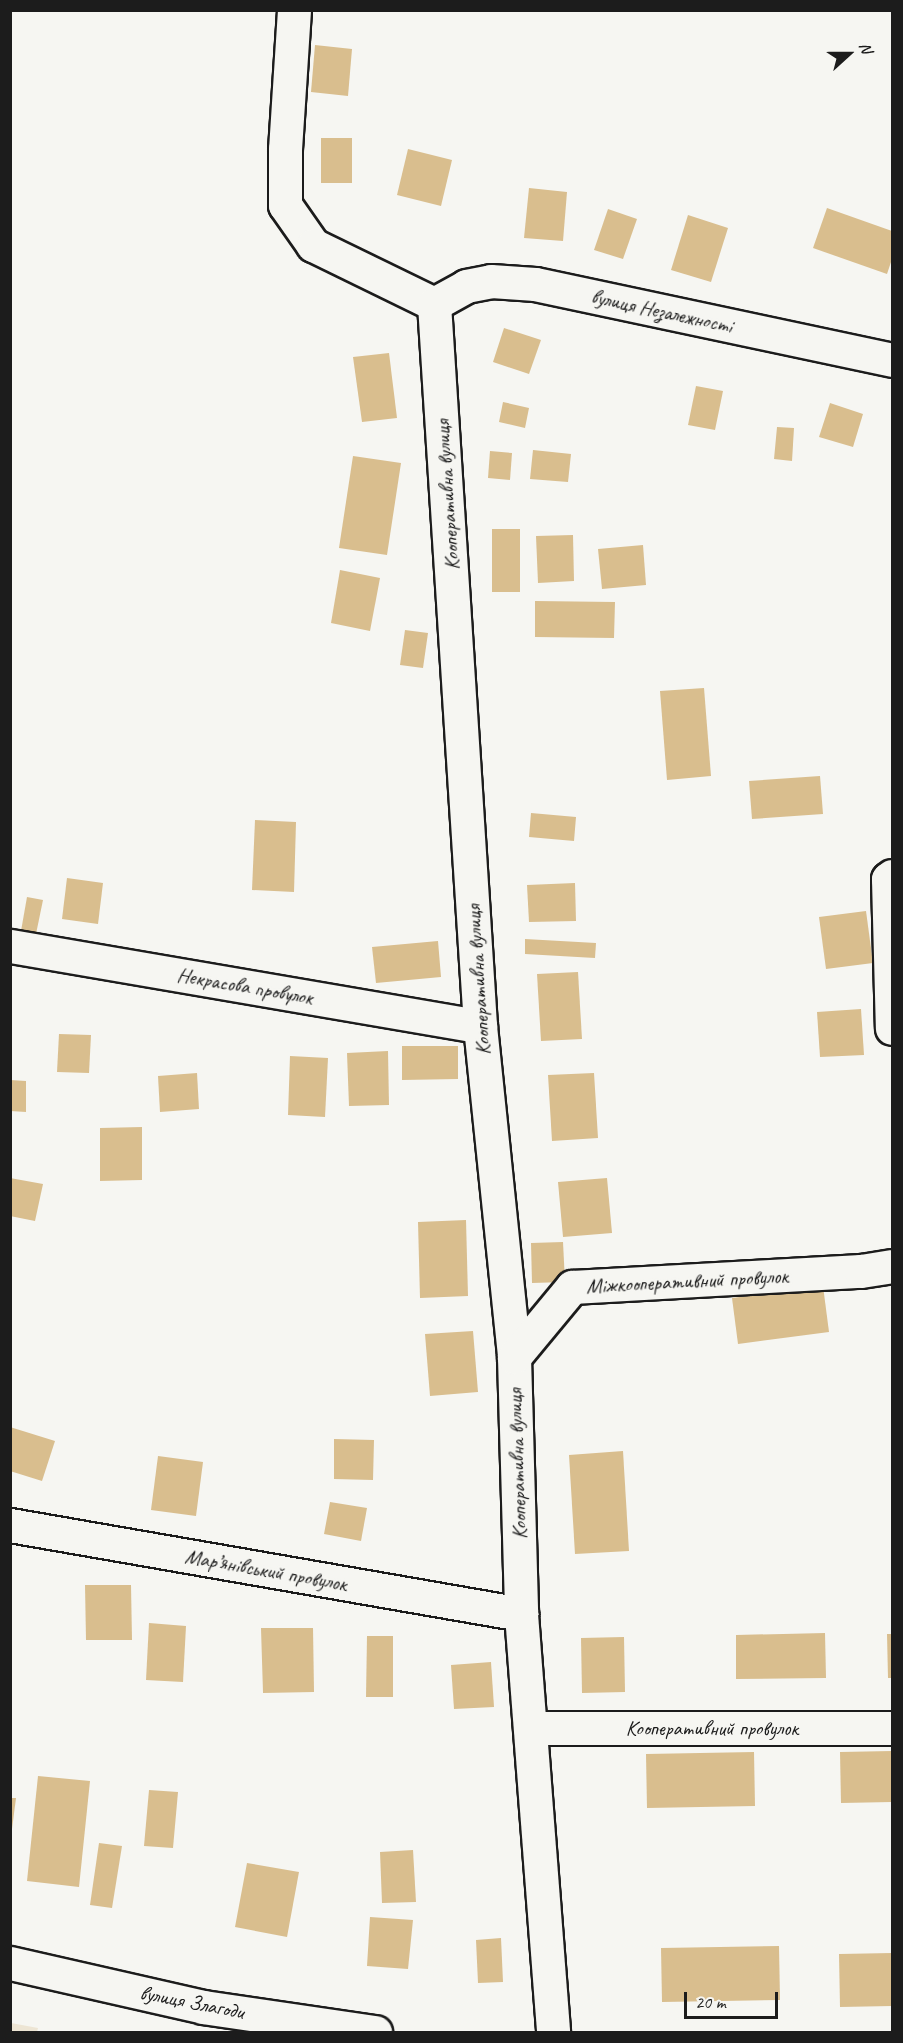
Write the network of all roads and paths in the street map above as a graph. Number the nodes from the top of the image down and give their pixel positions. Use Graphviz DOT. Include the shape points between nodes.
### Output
graph roads {
  1 [pos="294,10"];
  2 [pos="434,304"];
  3 [pos="892,360"];
  4 [pos="892,876"];
  5 [pos="10,946"];
  6 [pos="480,1026"];
  7 [pos="892,1028"];
  8 [pos="892,1266"];
  9 [pos="514,1357"];
  10 [pos="10,1525"];
  11 [pos="521,1614"];
  12 [pos="531,1728"];
  13 [pos="892,1728"];
  14 [pos="10,1963"];
  15 [pos="201,2020"];
  16 [pos="375,2032"];
  17 [pos="553,2032"];
  1 -- 2 [label="street" via="285,205 313,245"];
  2 -- 3 [label="street, вулиця Незалежності" via="466,286 491,281 535,284"];
  2 -- 6 [label="street, Кооперативна вулиця"];
  4 -- 7 [label="street" via="888,879"];
  5 -- 6 [label="street, Некрасова провулок"];
  6 -- 9 [label="street, Кооперативна вулиця"];
  8 -- 9 [label="street, Міжкооперативний провулок" via="572,1287"];
  9 -- 11 [label="street, Кооперативна вулиця"];
  10 -- 11 [label="street, Мар’янівський провулок"];
  11 -- 12 [label="street, Кооперативна вулиця"];
  12 -- 13 [label="street, Кооперативний провулок"];
  12 -- 17 [label="street, Кооперативна вулиця"];
  14 -- 15 [label="street, вулиця Злагоди"];
  15 -- 16 [label="street, вулиця Злагоди"];
}
